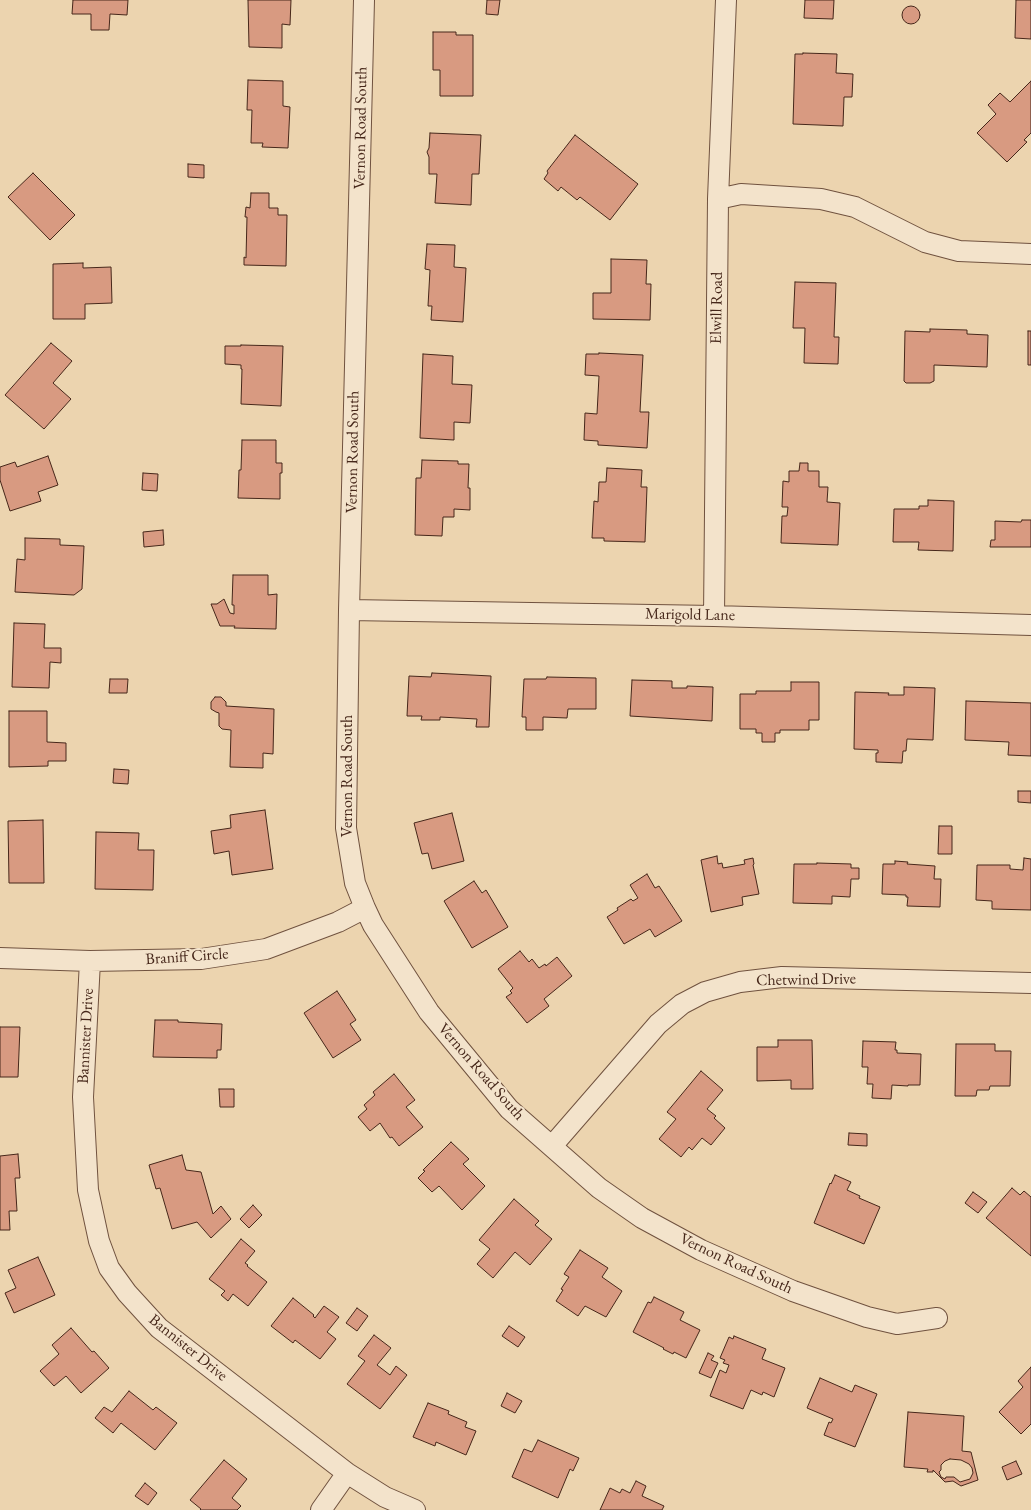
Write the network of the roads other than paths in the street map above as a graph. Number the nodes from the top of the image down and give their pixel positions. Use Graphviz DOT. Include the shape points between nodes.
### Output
graph roads {
  1 [pos="364,0"];
  2 [pos="726,0"];
  3 [pos="718,199"];
  4 [pos="1031,254"];
  5 [pos="349,610"];
  6 [pos="714,616"];
  7 [pos="1031,625"];
  8 [pos="364,908"];
  9 [pos="0,958"];
  10 [pos="90,961"];
  11 [pos="1031,983"];
  12 [pos="552,1146"];
  13 [pos="937,1318"];
  14 [pos="347,1473"];
  15 [pos="321,1510"];
  16 [pos="415,1510"];
  1 -- 5 [label="street, Vernon Road South"];
  2 -- 3 [label="street, Elwill Road"];
  3 -- 4 [label="street" via="741,194 821,199 855,207 925,242 959,251"];
  3 -- 6 [label="street, Elwill Road"];
  5 -- 6 [label="street, Marigold Lane"];
  5 -- 8 [label="street, Vernon Road South" via="346,828 355,883"];
  6 -- 7 [label="street, Marigold Lane"];
  8 -- 10 [label="street, Braniff Circle" via="338,922 266,949 201,959"];
  8 -- 12 [label="street, Vernon Road South" via="430,1012 509,1109"];
  9 -- 10 [label="street, Braniff Circle"];
  10 -- 14 [label="street, Bannister Drive" via="83,1097 88,1190 99,1241 109,1268 127,1293 159,1328"];
  11 -- 12 [label="street, Chetwind Drive" via="782,978 740,982 705,992 682,1004 658,1024"];
  12 -- 13 [label="street, Vernon Road South" via="599,1188 642,1218 701,1250 793,1291 867,1317 897,1324"];
  14 -- 15 [label="street"];
  14 -- 16 [label="street, Bannister Drive" via="385,1497"];
}
